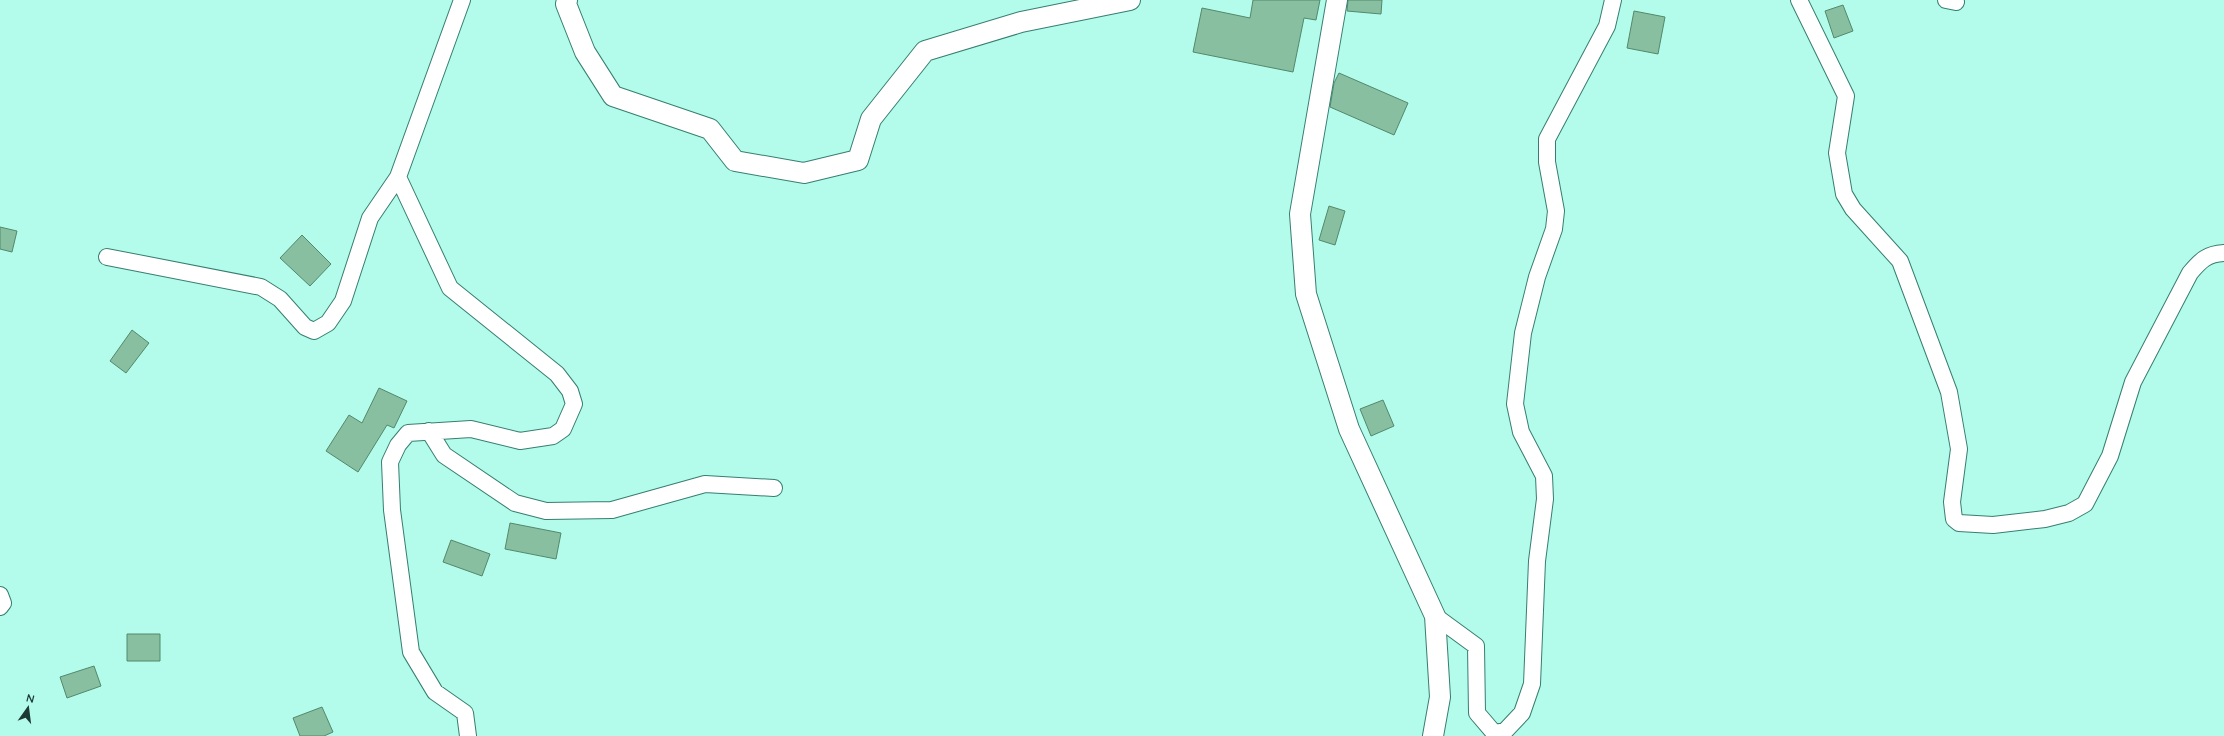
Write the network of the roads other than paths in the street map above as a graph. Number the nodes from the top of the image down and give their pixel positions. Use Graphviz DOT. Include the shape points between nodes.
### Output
graph roads {
  1 [pos="462,0"];
  2 [pos="567,0"];
  3 [pos="1130,0"];
  4 [pos="1337,0"];
  5 [pos="1613,0"];
  6 [pos="1799,0"];
  7 [pos="398,177"];
  8 [pos="2224,253"];
  9 [pos="107,257"];
  10 [pos="429,431"];
  11 [pos="774,488"];
  12 [pos="0,594"];
  13 [pos="0,607"];
  14 [pos="1435,616"];
  15 [pos="468,736"];
  16 [pos="1433,736"];
  1 -- 7 [label="street"];
  2 -- 3 [label="street" via="566,4 585,52 613,96 710,129 735,161 804,173 858,160 871,119 925,51 1021,22"];
  4 -- 14 [label="street" via="1300,214 1306,294 1349,429"];
  5 -- 14 [label="street" via="1607,26 1547,139 1546,162 1556,211 1554,229 1537,277 1523,333 1515,404 1521,432 1544,476 1545,499 1537,561 1532,684 1522,713 1506,730 1495,734 1477,713 1476,646"];
  6 -- 8 [label="street" via="1846,96 1837,153 1844,194 1853,209 1900,261 1949,392 1959,449 1952,502 1954,519 1959,523 1993,525 2045,519 2070,513 2085,504 2110,456 2132,382 2190,273 2202,259 2212,254"];
  7 -- 9 [label="street" via="370,218 343,302 328,323 314,331 305,327 280,299 261,287"];
  7 -- 10 [label="street" via="450,288 557,374 570,391 574,404 563,429 553,436 520,441 471,429"];
  10 -- 11 [label="street" via="444,455 515,503 546,511 612,510 705,484"];
  10 -- 15 [label="street" via="408,433 398,445 390,462 392,510 402,589 411,652 436,692 465,713"];
  12 -- 13 [label="street" via="3,603"];
  14 -- 16 [label="street" via="1440,696"];
}
